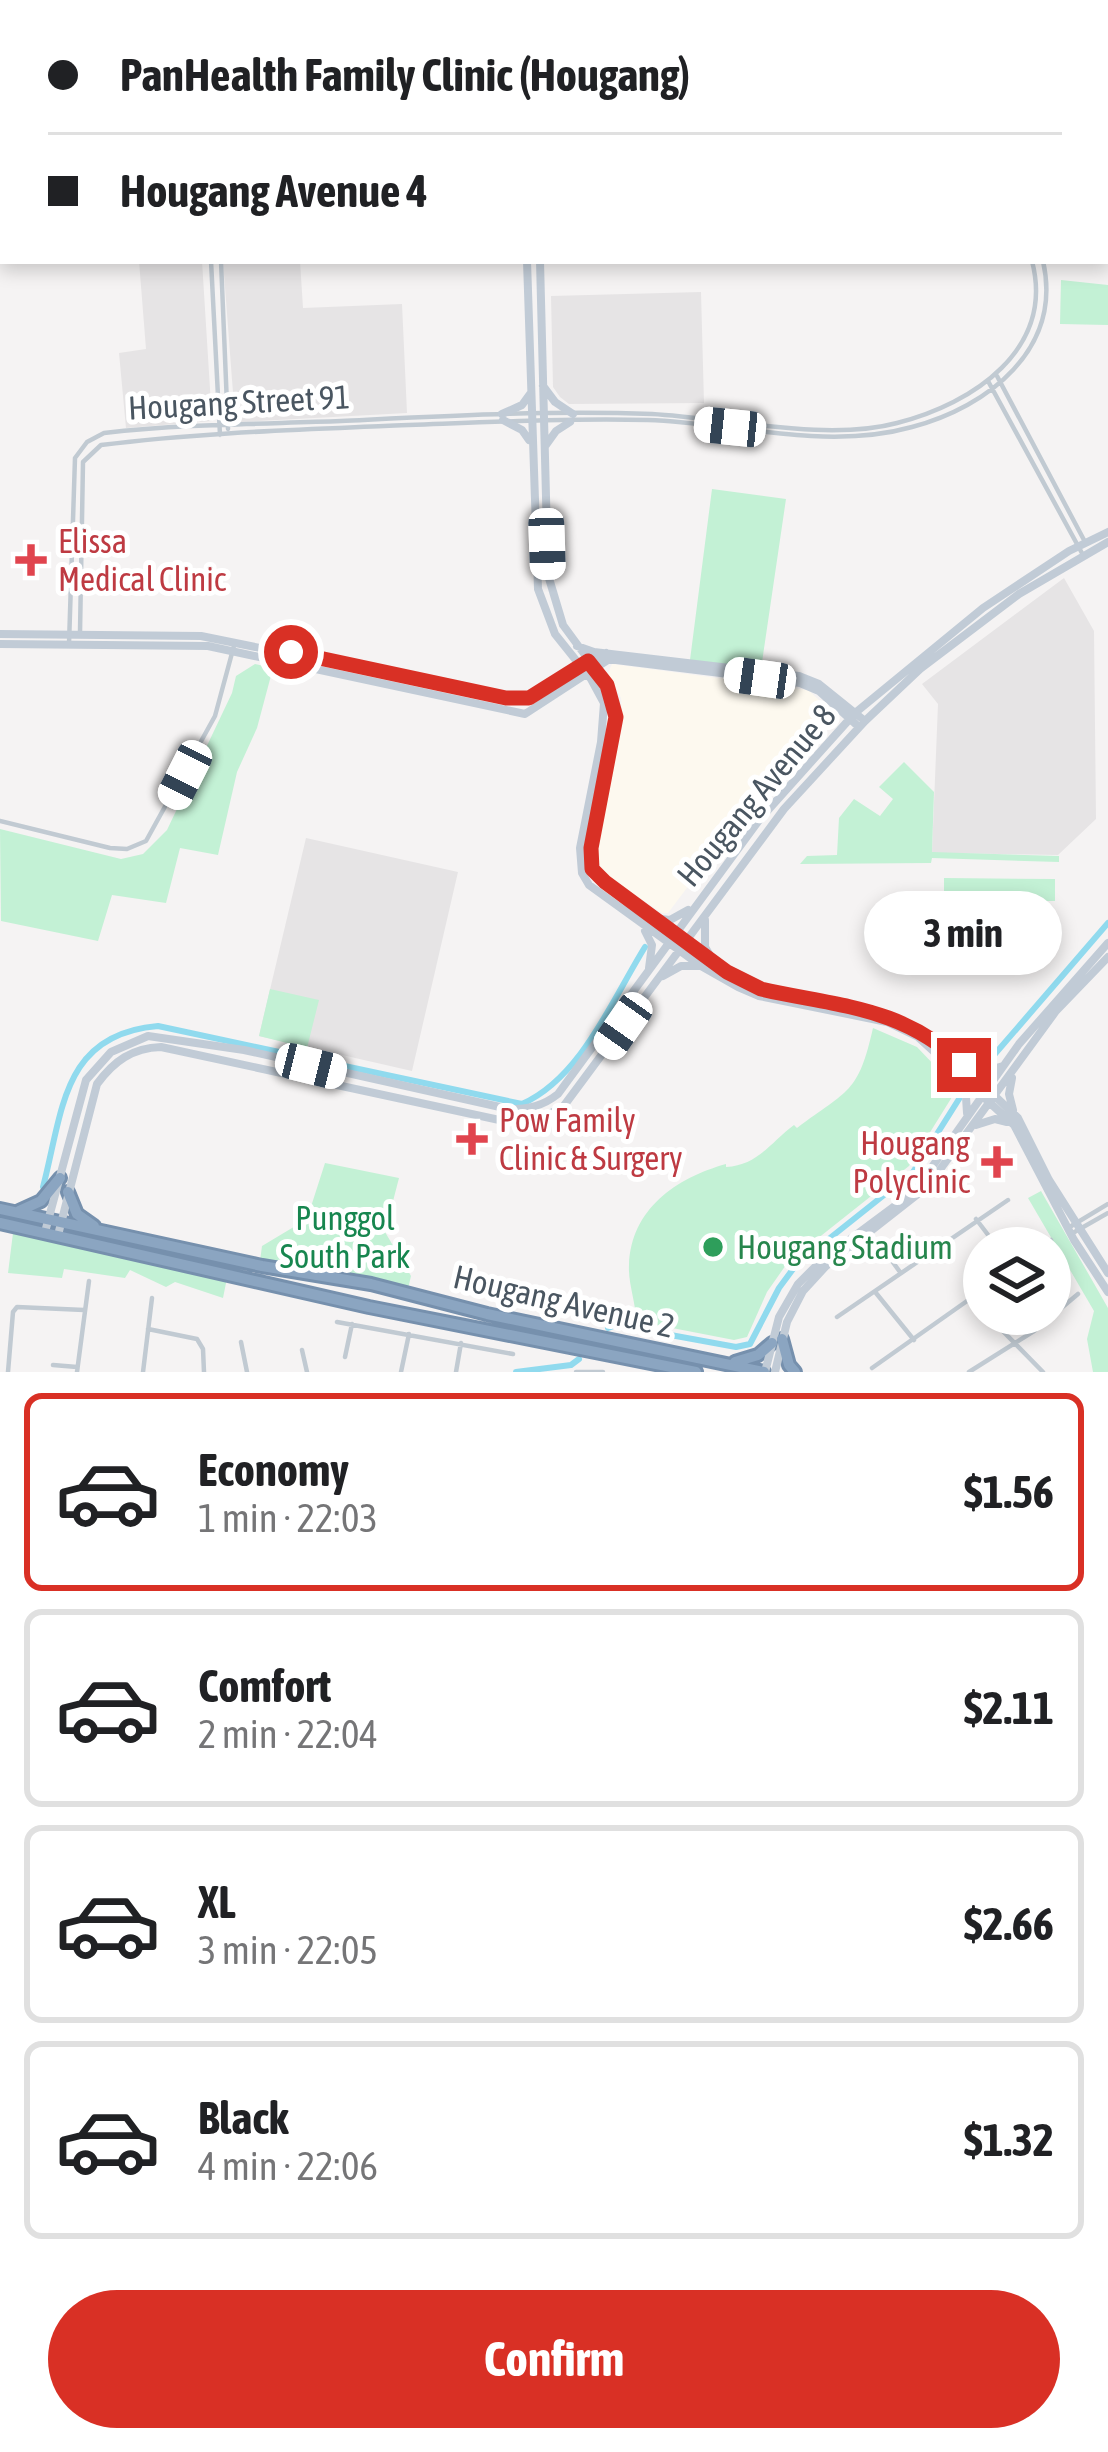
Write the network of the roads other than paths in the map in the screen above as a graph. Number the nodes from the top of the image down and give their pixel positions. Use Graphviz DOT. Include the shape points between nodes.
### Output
graph roads {
  1 [pos="211,264"];
  2 [pos="221,264"];
  3 [pos="527,264"];
  4 [pos="540,264"];
  5 [pos="1033,264"];
  6 [pos="1043,264"];
  7 [pos="997,376"];
  8 [pos="988,381"];
  9 [pos="542,385"];
  10 [pos="1002,385"];
  11 [pos="993,390"];
  12 [pos="530,392"];
  13 [pos="502,417"];
  14 [pos="532,418"];
  15 [pos="543,418"];
  16 [pos="572,418"];
  17 [pos="224,426"];
  18 [pos="175,428"];
  19 [pos="224,435"];
  20 [pos="175,439"];
  21 [pos="532,447"];
  22 [pos="544,447"];
  23 [pos="1108,532"];
  24 [pos="1108,542"];
  25 [pos="1084,549"];
  26 [pos="0,634"];
  27 [pos="74,639"];
  28 [pos="235,642"];
  29 [pos="0,644"];
  30 [pos="572,648"];
  31 [pos="233,653"];
  32 [pos="607,656"];
  33 [pos="587,668"];
  34 [pos="561,679"];
  35 [pos="573,684"];
  36 [pos="600,684"];
  37 [pos="853,716"];
  38 [pos="862,724"];
  39 [pos="0,821"];
  40 [pos="694,905"];
  41 [pos="706,912"];
  42 [pos="650,918"];
  43 [pos="641,925"];
  44 [pos="672,939"];
  45 [pos="1108,943"];
  46 [pos="682,946"];
  47 [pos="1108,957"];
  48 [pos="715,964"];
  49 [pos="701,966"];
  50 [pos="648,971"];
  51 [pos="659,978"];
  52 [pos="831,1007"];
  53 [pos="287,1060"];
  54 [pos="964,1065"];
  55 [pos="1009,1068"];
  56 [pos="285,1073"];
  57 [pos="964,1079"];
  58 [pos="373,1081"];
  59 [pos="370,1092"];
  60 [pos="989,1096"];
  61 [pos="1013,1112"];
  62 [pos="970,1123"];
  63 [pos="1014,1125"];
  64 [pos="59,1178"];
  65 [pos="68,1192"];
  66 [pos="1008,1200"];
  67 [pos="1108,1204"];
  68 [pos="0,1210"];
  69 [pos="16,1212"];
  70 [pos="1108,1213"];
  71 [pos="976,1219"];
  72 [pos="55,1220"];
  73 [pos="0,1223"];
  74 [pos="982,1227"];
  75 [pos="1074,1228"];
  76 [pos="99,1229"];
  77 [pos="52,1234"];
  78 [pos="884,1250"];
  79 [pos="900,1272"];
  80 [pos="1108,1273"];
  81 [pos="89,1281"];
  82 [pos="371,1284"];
  83 [pos="874,1291"];
  84 [pos="1108,1292"];
  85 [pos="1078,1294"];
  86 [pos="152,1298"];
  87 [pos="963,1304"];
  88 [pos="369,1307"];
  89 [pos="85,1310"];
  90 [pos="837,1317"];
  91 [pos="337,1322"];
  92 [pos="352,1324"];
  93 [pos="148,1329"];
  94 [pos="409,1334"];
  95 [pos="1006,1335"];
  96 [pos="914,1340"];
  97 [pos="777,1341"];
  98 [pos="241,1342"];
  99 [pos="460,1343"];
  100 [pos="1014,1343"];
  101 [pos="302,1350"];
  102 [pos="513,1354"];
  103 [pos="345,1358"];
  104 [pos="719,1363"];
  105 [pos="53,1365"];
  106 [pos="872,1368"];
  107 [pos="78,1370"];
  108 [pos="8,1372"];
  109 [pos="143,1372"];
  110 [pos="204,1372"];
  111 [pos="247,1372"];
  112 [pos="307,1372"];
  113 [pos="400,1372"];
  114 [pos="456,1372"];
  115 [pos="576,1372"];
  116 [pos="603,1372"];
  117 [pos="696,1372"];
  118 [pos="764,1372"];
  119 [pos="775,1372"];
  120 [pos="795,1372"];
  121 [pos="969,1372"];
  122 [pos="1043,1372"];
  1 -- 17 [label="street"];
  2 -- 17 [label="street"];
  3 -- 12 [label="street"];
  4 -- 9 [label="street"];
  5 -- 7 [label="street" via="1035,314"];
  6 -- 10 [label="street" via="1041,331"];
  7 -- 8 [label="street"];
  7 -- 10 [label="street"];
  8 -- 11 [label="street"];
  8 -- 16 [label="street" via="930,412 860,430 650,414"];
  9 -- 15 [label="street"];
  9 -- 16 [label="street"];
  10 -- 11 [label="street"];
  10 -- 25 [label="street"];
  11 -- 16 [label="street" via="915,427 860,437"];
  11 -- 25 [label="street"];
  12 -- 13 [label="street"];
  12 -- 14 [label="street"];
  13 -- 14 [label="street, Hougang Street 91"];
  13 -- 17 [label="street, Hougang Street 91"];
  13 -- 19 [label="street, Hougang Street 91"];
  13 -- 21 [label="street"];
  14 -- 15 [label="street, Hougang Street 91"];
  14 -- 21 [label="street"];
  15 -- 16 [label="street, Hougang Street 91"];
  15 -- 22 [label="street"];
  16 -- 22 [label="street"];
  17 -- 18 [label="street, Hougang Street 91"];
  17 -- 19 [label="street"];
  18 -- 20 [label="street"];
  18 -- 27 [label="street, Hougang Street 91" via="104,433 76,453"];
  19 -- 20 [label="street, Hougang Street 91"];
  20 -- 27 [label="street, Hougang Street 91" via="101,445 83,462"];
  21 -- 30 [label="street" via="538,589 554,634"];
  22 -- 30 [label="street" via="548,575"];
  23 -- 25 [label="street, Hougang Avenue 8"];
  24 -- 25 [label="street, Hougang Avenue 8"];
  25 -- 37 [label="street, Hougang Avenue 8" via="983,608"];
  25 -- 38 [label="street, Hougang Avenue 8" via="920,669"];
  26 -- 27 [label="street"];
  27 -- 28 [label="street" via="181,634"];
  27 -- 29 [label="street"];
  27 -- 31 [label="street"];
  28 -- 31 [label="street"];
  28 -- 34 [label="street" via="506,698 529,698"];
  30 -- 32 [label="street"];
  30 -- 33 [label="street"];
  30 -- 34 [label="street"];
  31 -- 35 [label="street" via="513,712 535,710"];
  31 -- 39 [label="street" via="215,716 146,841 110,848"];
  32 -- 33 [label="street"];
  32 -- 36 [label="street"];
  32 -- 37 [label="street" via="799,676"];
  33 -- 34 [label="street"];
  33 -- 35 [label="street"];
  33 -- 36 [label="street"];
  35 -- 36 [label="street"];
  36 -- 42 [label="street" via="613,700 615,734 590,859 598,876"];
  36 -- 43 [label="street" via="604,726 580,862 590,885"];
  37 -- 38 [label="street"];
  37 -- 40 [label="street, Hougang Avenue 8"];
  38 -- 41 [label="street, Hougang Avenue 8"];
  40 -- 42 [label="street" via="670,920"];
  40 -- 44 [label="street, Hougang Avenue 8"];
  41 -- 46 [label="street, Hougang Avenue 8"];
  41 -- 48 [label="street" via="705,946"];
  42 -- 44 [label="street"];
  43 -- 44 [label="street"];
  43 -- 50 [label="street" via="652,945"];
  44 -- 46 [label="street"];
  44 -- 50 [label="street, Hougang Avenue 8"];
  45 -- 55 [label="street"];
  46 -- 48 [label="street"];
  46 -- 49 [label="street"];
  46 -- 51 [label="street, Hougang Avenue 8"];
  47 -- 55 [label="street"];
  48 -- 52 [label="street" via="761,989"];
  49 -- 51 [label="street"];
  49 -- 52 [label="street" via="759,996"];
  50 -- 58 [label="street, Hougang Avenue 8" via="559,1094 540,1106 509,1109"];
  51 -- 59 [label="street, Hougang Avenue 8" via="555,1112 504,1121"];
  52 -- 54 [label="street" via="902,1021"];
  52 -- 57 [label="street" via="909,1031"];
  53 -- 56 [label="street"];
  53 -- 58 [label="street, Hougang Avenue 8"];
  53 -- 64 [label="street, Hougang Avenue 8" via="160,1034 128,1042 86,1079"];
  54 -- 55 [label="street"];
  54 -- 60 [label="street"];
  55 -- 60 [label="street"];
  55 -- 61 [label="street"];
  56 -- 59 [label="street, Hougang Avenue 8"];
  56 -- 65 [label="street, Hougang Avenue 8" via="161,1047 133,1052 97,1084"];
  57 -- 60 [label="street"];
  57 -- 62 [label="street"];
  58 -- 59 [label="street"];
  60 -- 61 [label="street"];
  60 -- 62 [label="street"];
  60 -- 63 [label="street"];
  61 -- 75 [label="street"];
  62 -- 63 [label="street" via="995,1118"];
  62 -- 97 [label="street" via="918,1197 814,1276"];
  63 -- 75 [label="street"];
  64 -- 69 [label="highway" via="41,1201"];
  64 -- 72 [label="street, Hougang Avenue 8"];
  65 -- 72 [label="street, Hougang Avenue 8"];
  65 -- 76 [label="highway" via="77,1214"];
  66 -- 71 [label="street"];
  67 -- 75 [label="street"];
  68 -- 69 [label="highway, Hougang Avenue 2"];
  69 -- 72 [label="highway, Hougang Avenue 2"];
  70 -- 75 [label="street"];
  71 -- 74 [label="street"];
  71 -- 79 [label="street"];
  72 -- 76 [label="highway, Hougang Avenue 2"];
  72 -- 77 [label="street, Hougang Avenue 8"];
  73 -- 77 [label="highway, Hougang Avenue 2"];
  75 -- 80 [label="street"];
  75 -- 84 [label="street"];
  76 -- 82 [label="highway, Hougang Avenue 2"];
  77 -- 88 [label="highway, Hougang Avenue 2"];
  78 -- 79 [label="street"];
  79 -- 83 [label="street"];
  81 -- 89 [label="street"];
  82 -- 88 [label="highway" via="382,1298"];
  82 -- 104 [label="highway, Hougang Avenue 2"];
  83 -- 90 [label="street"];
  83 -- 96 [label="street"];
  85 -- 100 [label="street"];
  86 -- 93 [label="street"];
  87 -- 96 [label="street"];
  88 -- 117 [label="highway, Hougang Avenue 2"];
  89 -- 107 [label="street"];
  89 -- 108 [label="street" via="17,1307"];
  91 -- 92 [label="street"];
  92 -- 94 [label="street"];
  92 -- 103 [label="street"];
  93 -- 109 [label="street"];
  93 -- 110 [label="street" via="197,1339"];
  94 -- 99 [label="street"];
  94 -- 113 [label="street"];
  95 -- 100 [label="street"];
  96 -- 106 [label="street"];
  97 -- 104 [label="highway" via="743,1361"];
  97 -- 118 [label="street"];
  97 -- 119 [label="street"];
  97 -- 120 [label="highway"];
  98 -- 111 [label="street"];
  99 -- 102 [label="street"];
  99 -- 114 [label="street"];
  100 -- 121 [label="street"];
  100 -- 122 [label="street"];
  101 -- 112 [label="street"];
  104 -- 118 [label="highway, Hougang Avenue 2"];
  105 -- 107 [label="street"];
  115 -- 116 [label="street"];
}
